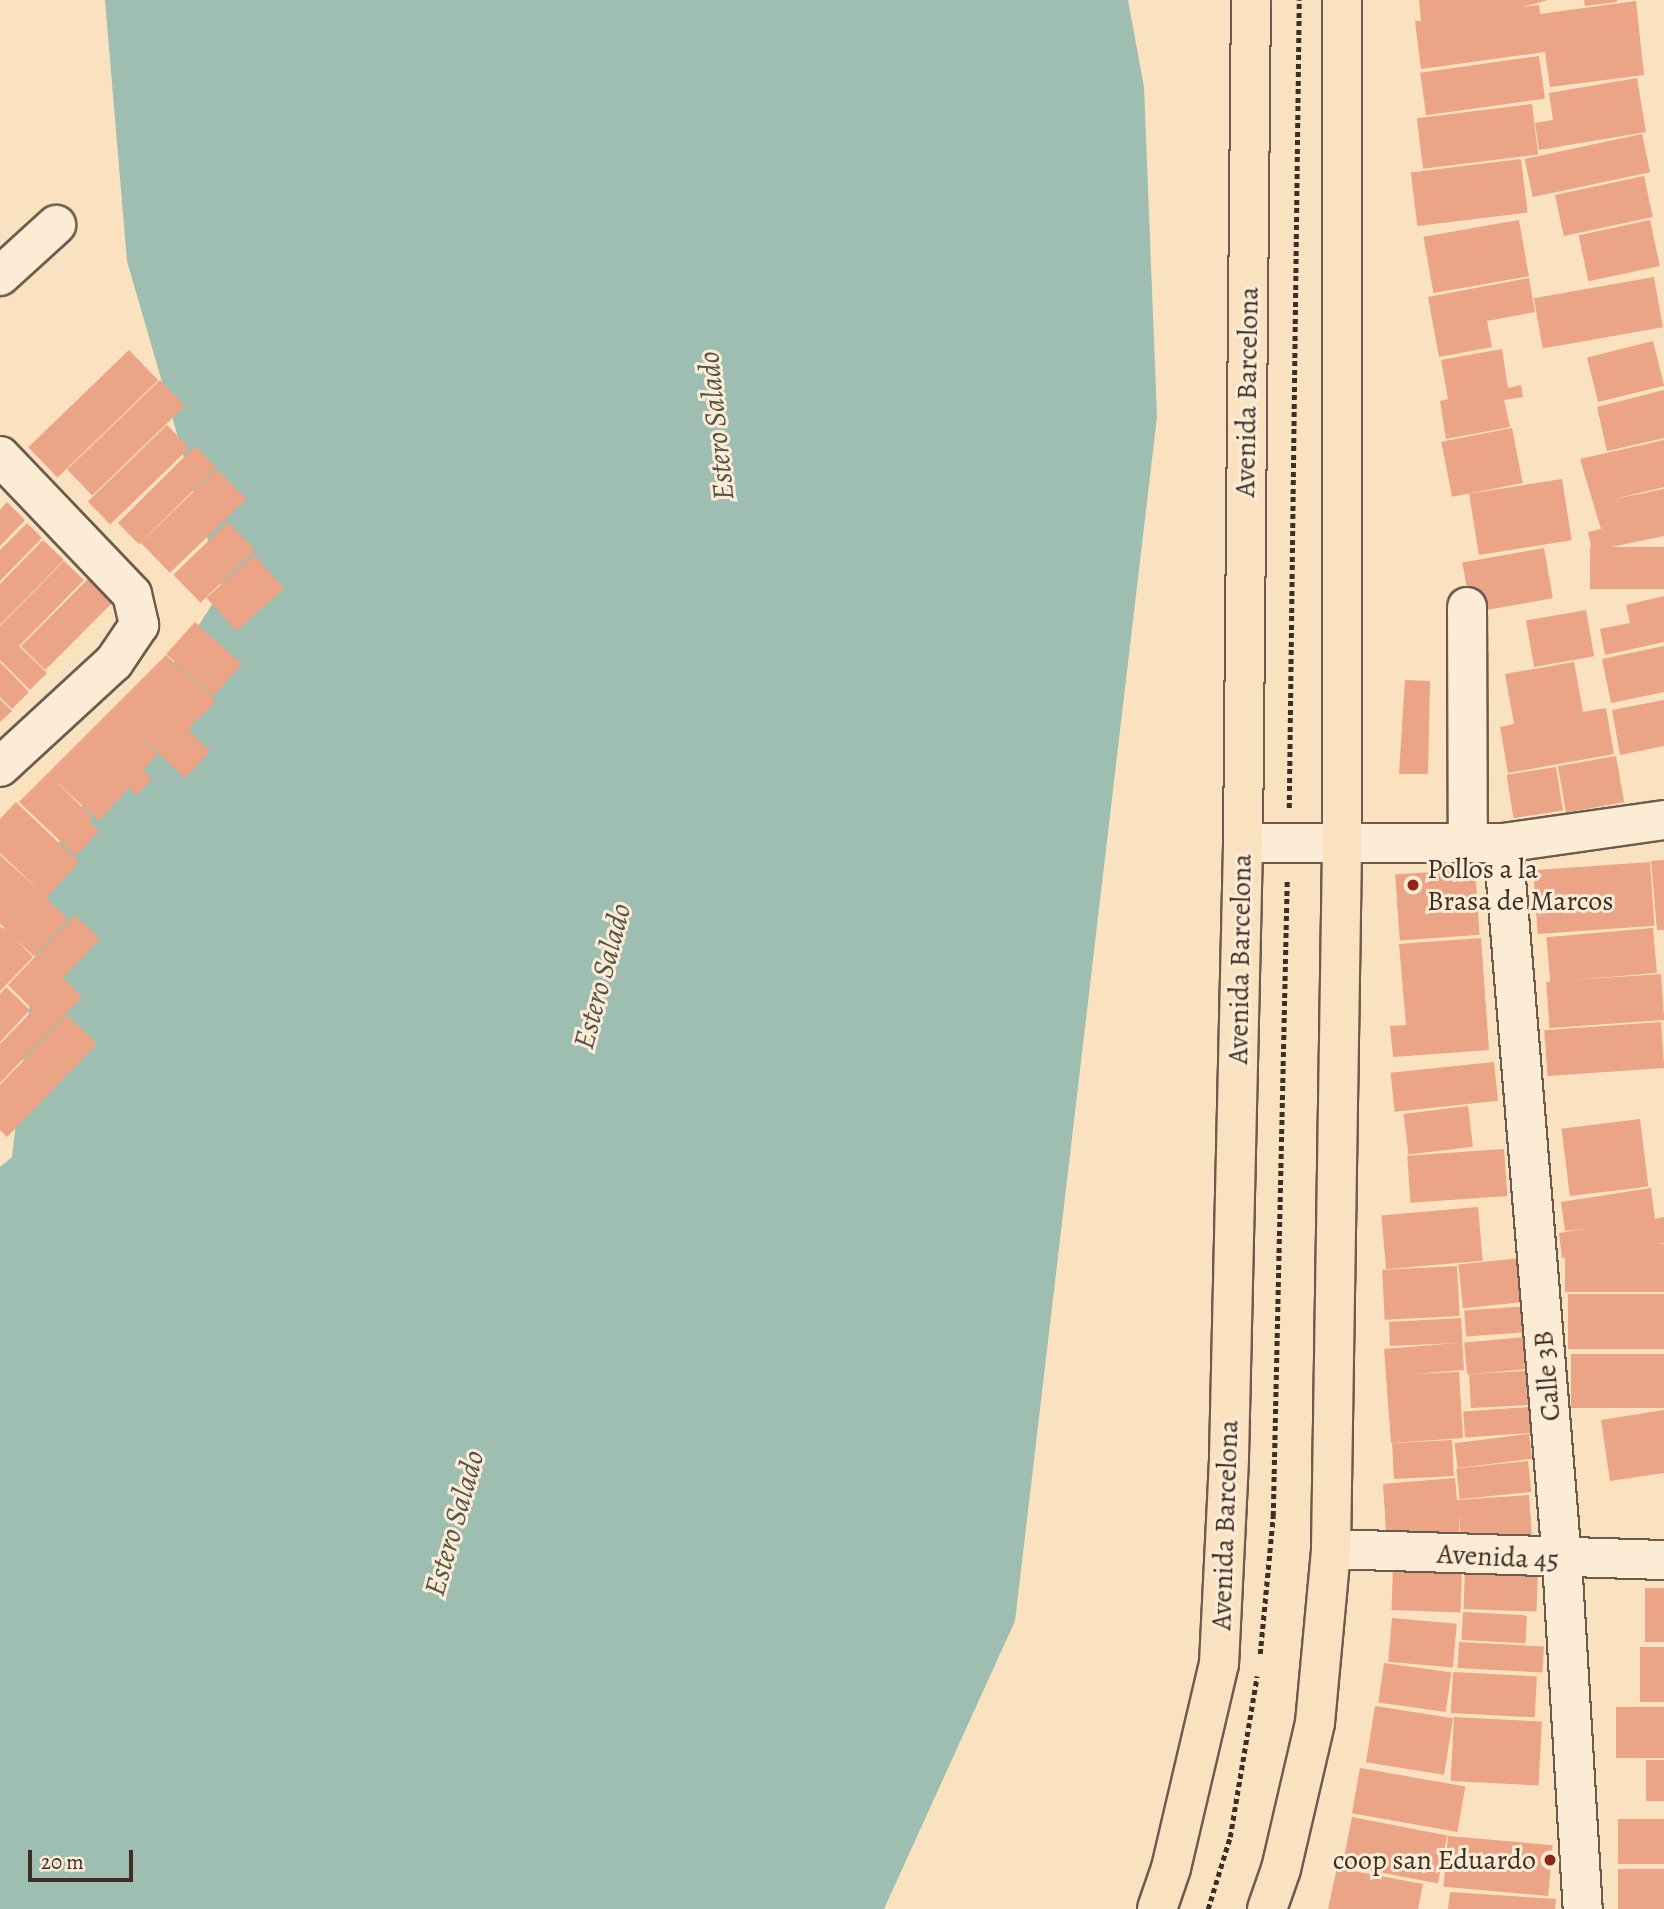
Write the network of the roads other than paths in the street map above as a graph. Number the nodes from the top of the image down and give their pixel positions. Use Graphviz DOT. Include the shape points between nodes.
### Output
graph roads {
  1 [pos="1251,0"];
  2 [pos="1342,0"];
  3 [pos="56,225"];
  4 [pos="0,276"];
  5 [pos="0,456"];
  6 [pos="1467,607"];
  7 [pos="0,767"];
  8 [pos="1664,820"];
  9 [pos="1243,843"];
  10 [pos="1486,843"];
  11 [pos="1342,845"];
  12 [pos="1331,1549"];
  13 [pos="1562,1560"];
  14 [pos="1664,1560"];
  15 [pos="1157,1909"];
  16 [pos="1267,1909"];
  17 [pos="1583,1909"];
  1 -- 9 [label="main road, Avenida Barcelona"];
  2 -- 11 [label="main road"];
  3 -- 4 [label="street"];
  5 -- 7 [label="street" via="132,594 139,625 130,644"];
  6 -- 10 [label="street, Calle 3B"];
  8 -- 10 [label="street"];
  9 -- 11 [label="street"];
  9 -- 15 [label="main road, Avenida Barcelona" via="1229,1457 1219,1664 1171,1868"];
  10 -- 11 [label="street"];
  10 -- 13 [label="street, Calle 3B"];
  11 -- 12 [label="main road"];
  12 -- 13 [label="street, Avenida 45"];
  12 -- 16 [label="main road" via="1315,1723"];
  13 -- 14 [label="street, Avenida 45"];
  13 -- 17 [label="street, Calle 3B"];
}
